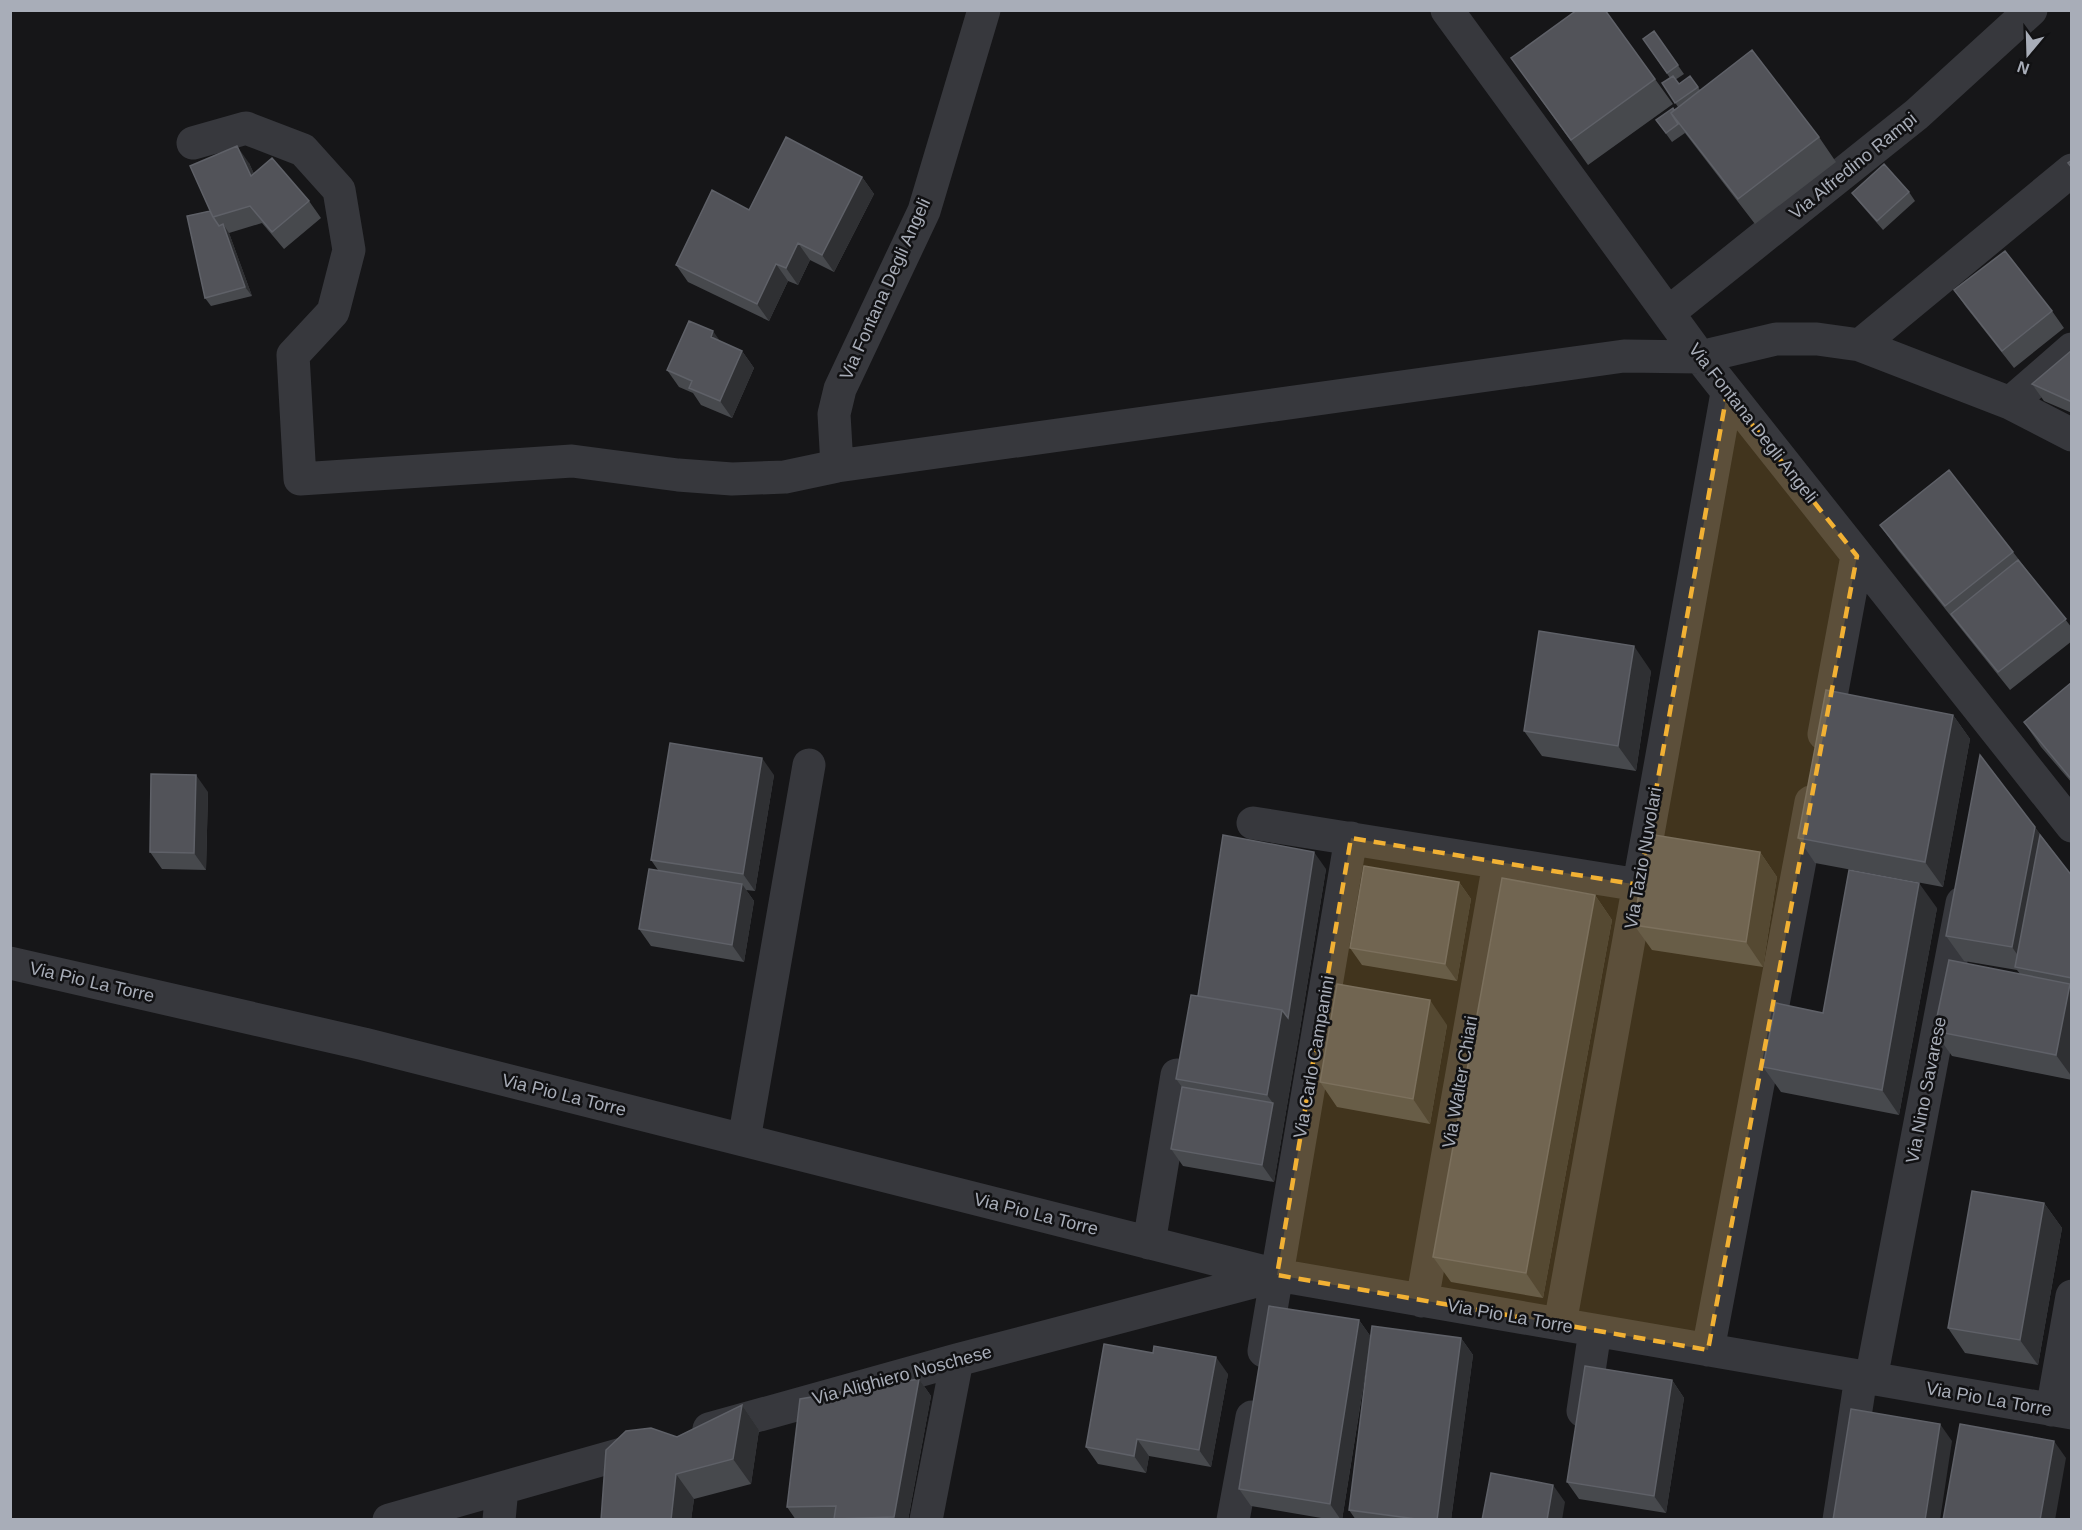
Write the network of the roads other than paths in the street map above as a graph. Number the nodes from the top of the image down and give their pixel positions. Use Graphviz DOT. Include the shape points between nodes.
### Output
graph roads {
  1 [pos="984,10"];
  2 [pos="1447,10"];
  3 [pos="2031,10"];
  4 [pos="193,143"];
  5 [pos="2072,170"];
  6 [pos="1668,313"];
  7 [pos="1860,345"];
  8 [pos="2072,349"];
  9 [pos="1700,357"];
  10 [pos="1727,393"];
  11 [pos="2010,403"];
  12 [pos="2072,435"];
  13 [pos="837,466"];
  14 [pos="1857,556"];
  15 [pos="1995,730"];
  16 [pos="809,765"];
  17 [pos="1988,765"];
  18 [pos="1253,823"];
  19 [pos="2072,826"];
  20 [pos="1351,838"];
  21 [pos="1499,863"];
  22 [pos="1969,869"];
  23 [pos="1639,885"];
  24 [pos="10,963"];
  25 [pos="1177,1076"];
  26 [pos="744,1140"];
  27 [pos="1149,1243"];
  28 [pos="1277,1275"];
  29 [pos="2072,1296"];
  30 [pos="1422,1300"];
  31 [pos="1560,1324"];
  32 [pos="1595,1331"];
  33 [pos="1708,1350"];
  34 [pos="957,1359"];
  35 [pos="1866,1378"];
  36 [pos="2062,1411"];
  37 [pos="1578,1441"];
  38 [pos="502,1488"];
  39 [pos="389,1520"];
  40 [pos="499,1520"];
  41 [pos="926,1520"];
  42 [pos="1233,1520"];
  43 [pos="1839,1520"];
  1 -- 13 [label="street, Via Fontana Degli Angeli" via="924,211 840,389 834,414"];
  2 -- 6 [label="street, Via Fontana Degli Angeli"];
  3 -- 6 [label="street, Via Alfredino Rampi" via="1917,114"];
  4 -- 13 [label="street" via="246,128 303,150 339,190 349,250 333,312 293,355 300,479 572,461 732,479 785,477"];
  5 -- 7 [label="street"];
  6 -- 9 [label="street, Via Fontana Degli Angeli"];
  7 -- 9 [label="street" via="1776,339"];
  7 -- 11 [label="street"];
  8 -- 11 [label="street"];
  9 -- 10 [label="street, Via Fontana Degli Angeli"];
  9 -- 13 [label="street" via="1624,356"];
  10 -- 14 [label="street, Via Fontana Degli Angeli"];
  10 -- 23 [label="street, Via Tazio Nuvolari"];
  11 -- 12 [label="street"];
  14 -- 15 [label="street, Via Fontana Degli Angeli"];
  14 -- 33 [label="street"];
  15 -- 17 [label="street"];
  15 -- 19 [label="street, Via Fontana Degli Angeli"];
  16 -- 26 [label="street"];
  18 -- 20 [label="street"];
  20 -- 21 [label="street"];
  20 -- 28 [label="street, Via Carlo Campanini"];
  21 -- 23 [label="street"];
  21 -- 30 [label="street, Via Walter Chiari"];
  22 -- 35 [label="street, Via Nino Savarese"];
  23 -- 31 [label="street, Via Tazio Nuvolari"];
  24 -- 26 [label="street, Via Pio La Torre" via="364,1044"];
  25 -- 27 [label="street"];
  26 -- 27 [label="street, Via Pio La Torre"];
  27 -- 28 [label="street, Via Pio La Torre"];
  28 -- 30 [label="street, Via Pio La Torre"];
  28 -- 34 [label="street, Via Alighiero Noschese"];
  28 -- 42 [label="street, Via Carlo Campanini"];
  29 -- 36 [label="street"];
  30 -- 31 [label="street, Via Pio La Torre"];
  31 -- 32 [label="street, Via Pio La Torre"];
  32 -- 33 [label="street, Via Pio La Torre"];
  32 -- 37 [label="street"];
  33 -- 35 [label="street, Via Pio La Torre"];
  34 -- 38 [label="street, Via Alighiero Noschese"];
  34 -- 41 [label="street"];
  35 -- 36 [label="street, Via Pio La Torre"];
  35 -- 43 [label="street, Via Nino Savarese"];
  38 -- 39 [label="street, Via Alighiero Noschese"];
  38 -- 40 [label="street"];
}
